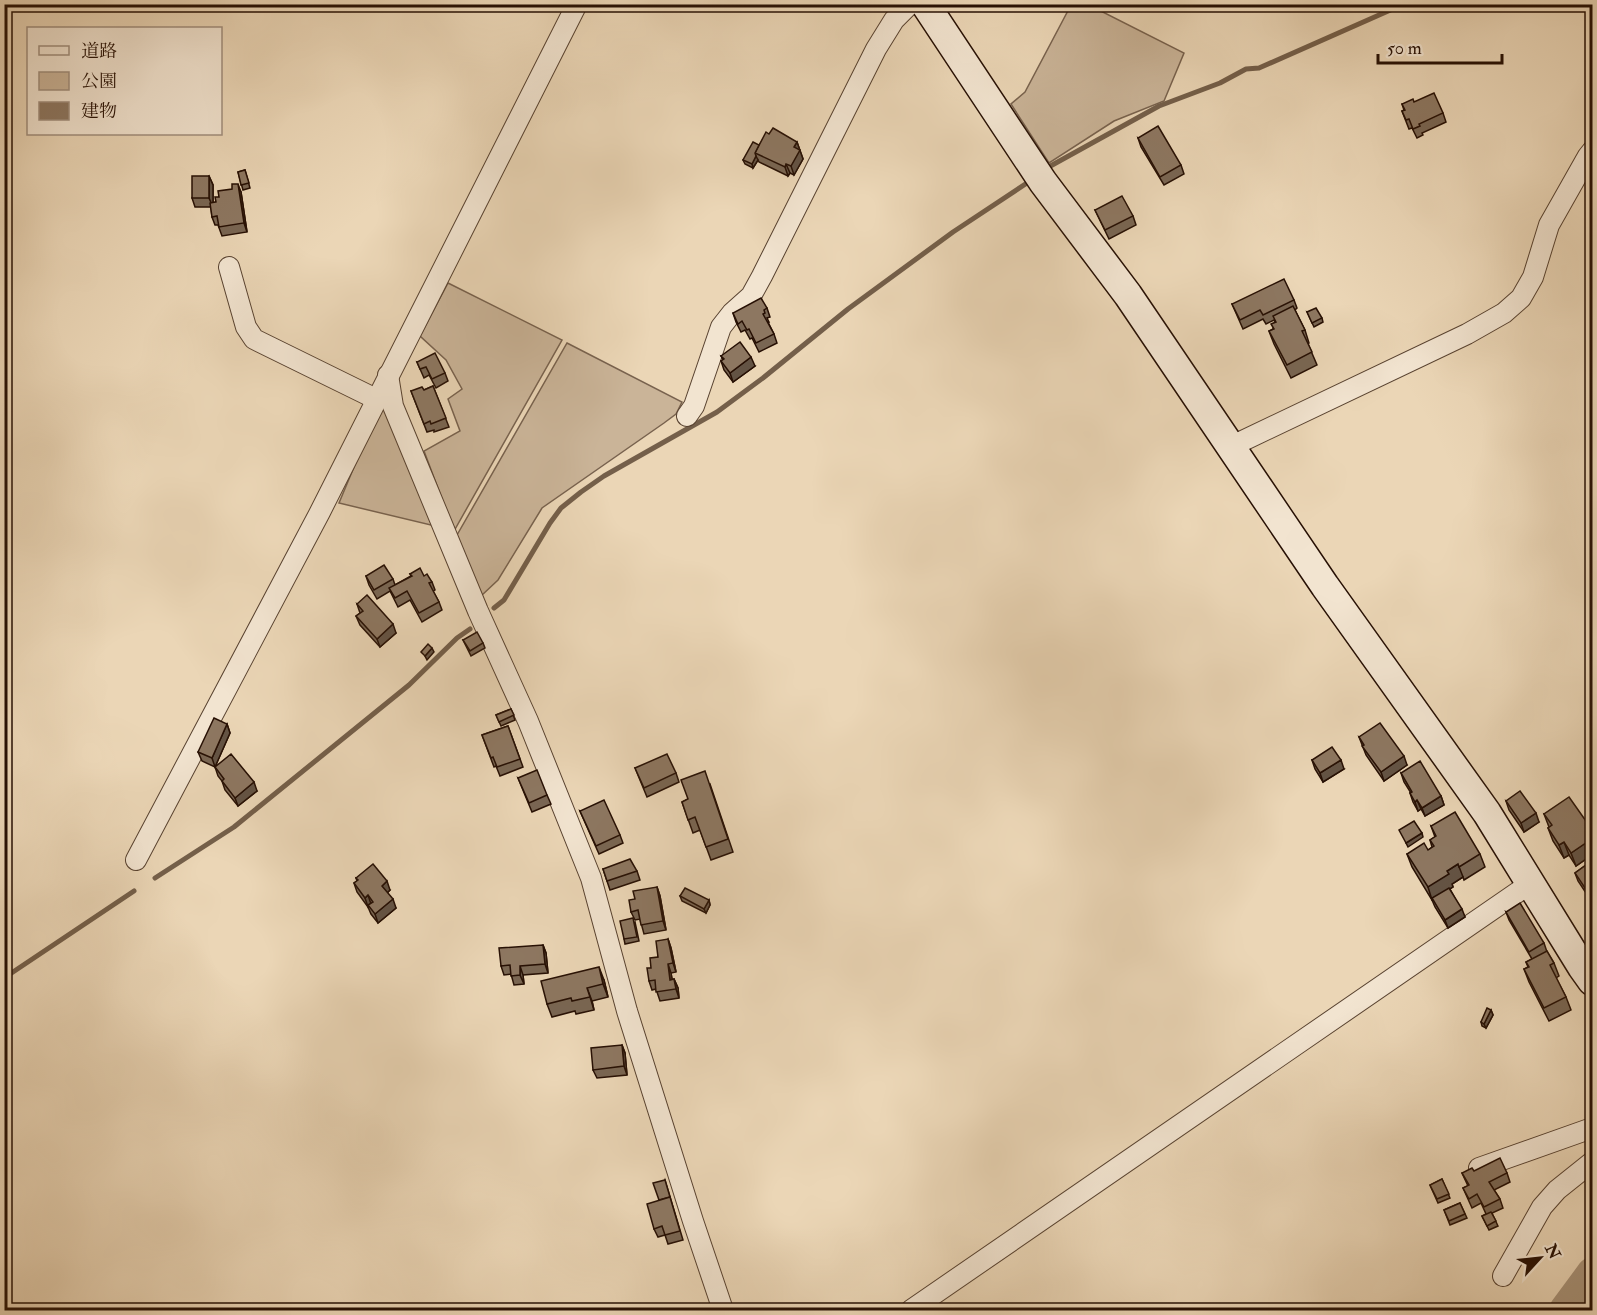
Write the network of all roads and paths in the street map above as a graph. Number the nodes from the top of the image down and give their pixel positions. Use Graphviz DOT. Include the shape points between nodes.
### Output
graph roads {
  1 [pos="577,4"];
  2 [pos="910,4"];
  3 [pos="925,4"];
  4 [pos="1593,151"];
  5 [pos="230,267"];
  6 [pos="388,375"];
  7 [pos="376,399"];
  8 [pos="687,416"];
  9 [pos="1232,446"];
  10 [pos="136,860"];
  11 [pos="1532,883"];
  12 [pos="1593,981"];
  13 [pos="1593,1128"];
  14 [pos="1593,1162"];
  15 [pos="1479,1168"];
  16 [pos="1503,1276"];
  17 [pos="723,1311"];
  18 [pos="911,1311"];
  1 -- 6 [label="street"];
  2 -- 8 [label="street" via="894,20 876,49 751,296 721,327"];
  3 -- 9 [label="street" via="1043,182 1128,295"];
  4 -- 9 [label="street" via="1549,225 1533,277 1521,298 1504,313"];
  5 -- 7 [label="street" via="246,327 254,339"];
  6 -- 7 [label="street"];
  6 -- 17 [label="street" via="393,406 591,878 627,1011"];
  7 -- 10 [label="street"];
  9 -- 11 [label="street"];
  11 -- 12 [label="street"];
  11 -- 18 [label="street"];
  13 -- 15 [label="street"];
  14 -- 16 [label="street" via="1542,1207"];
}
